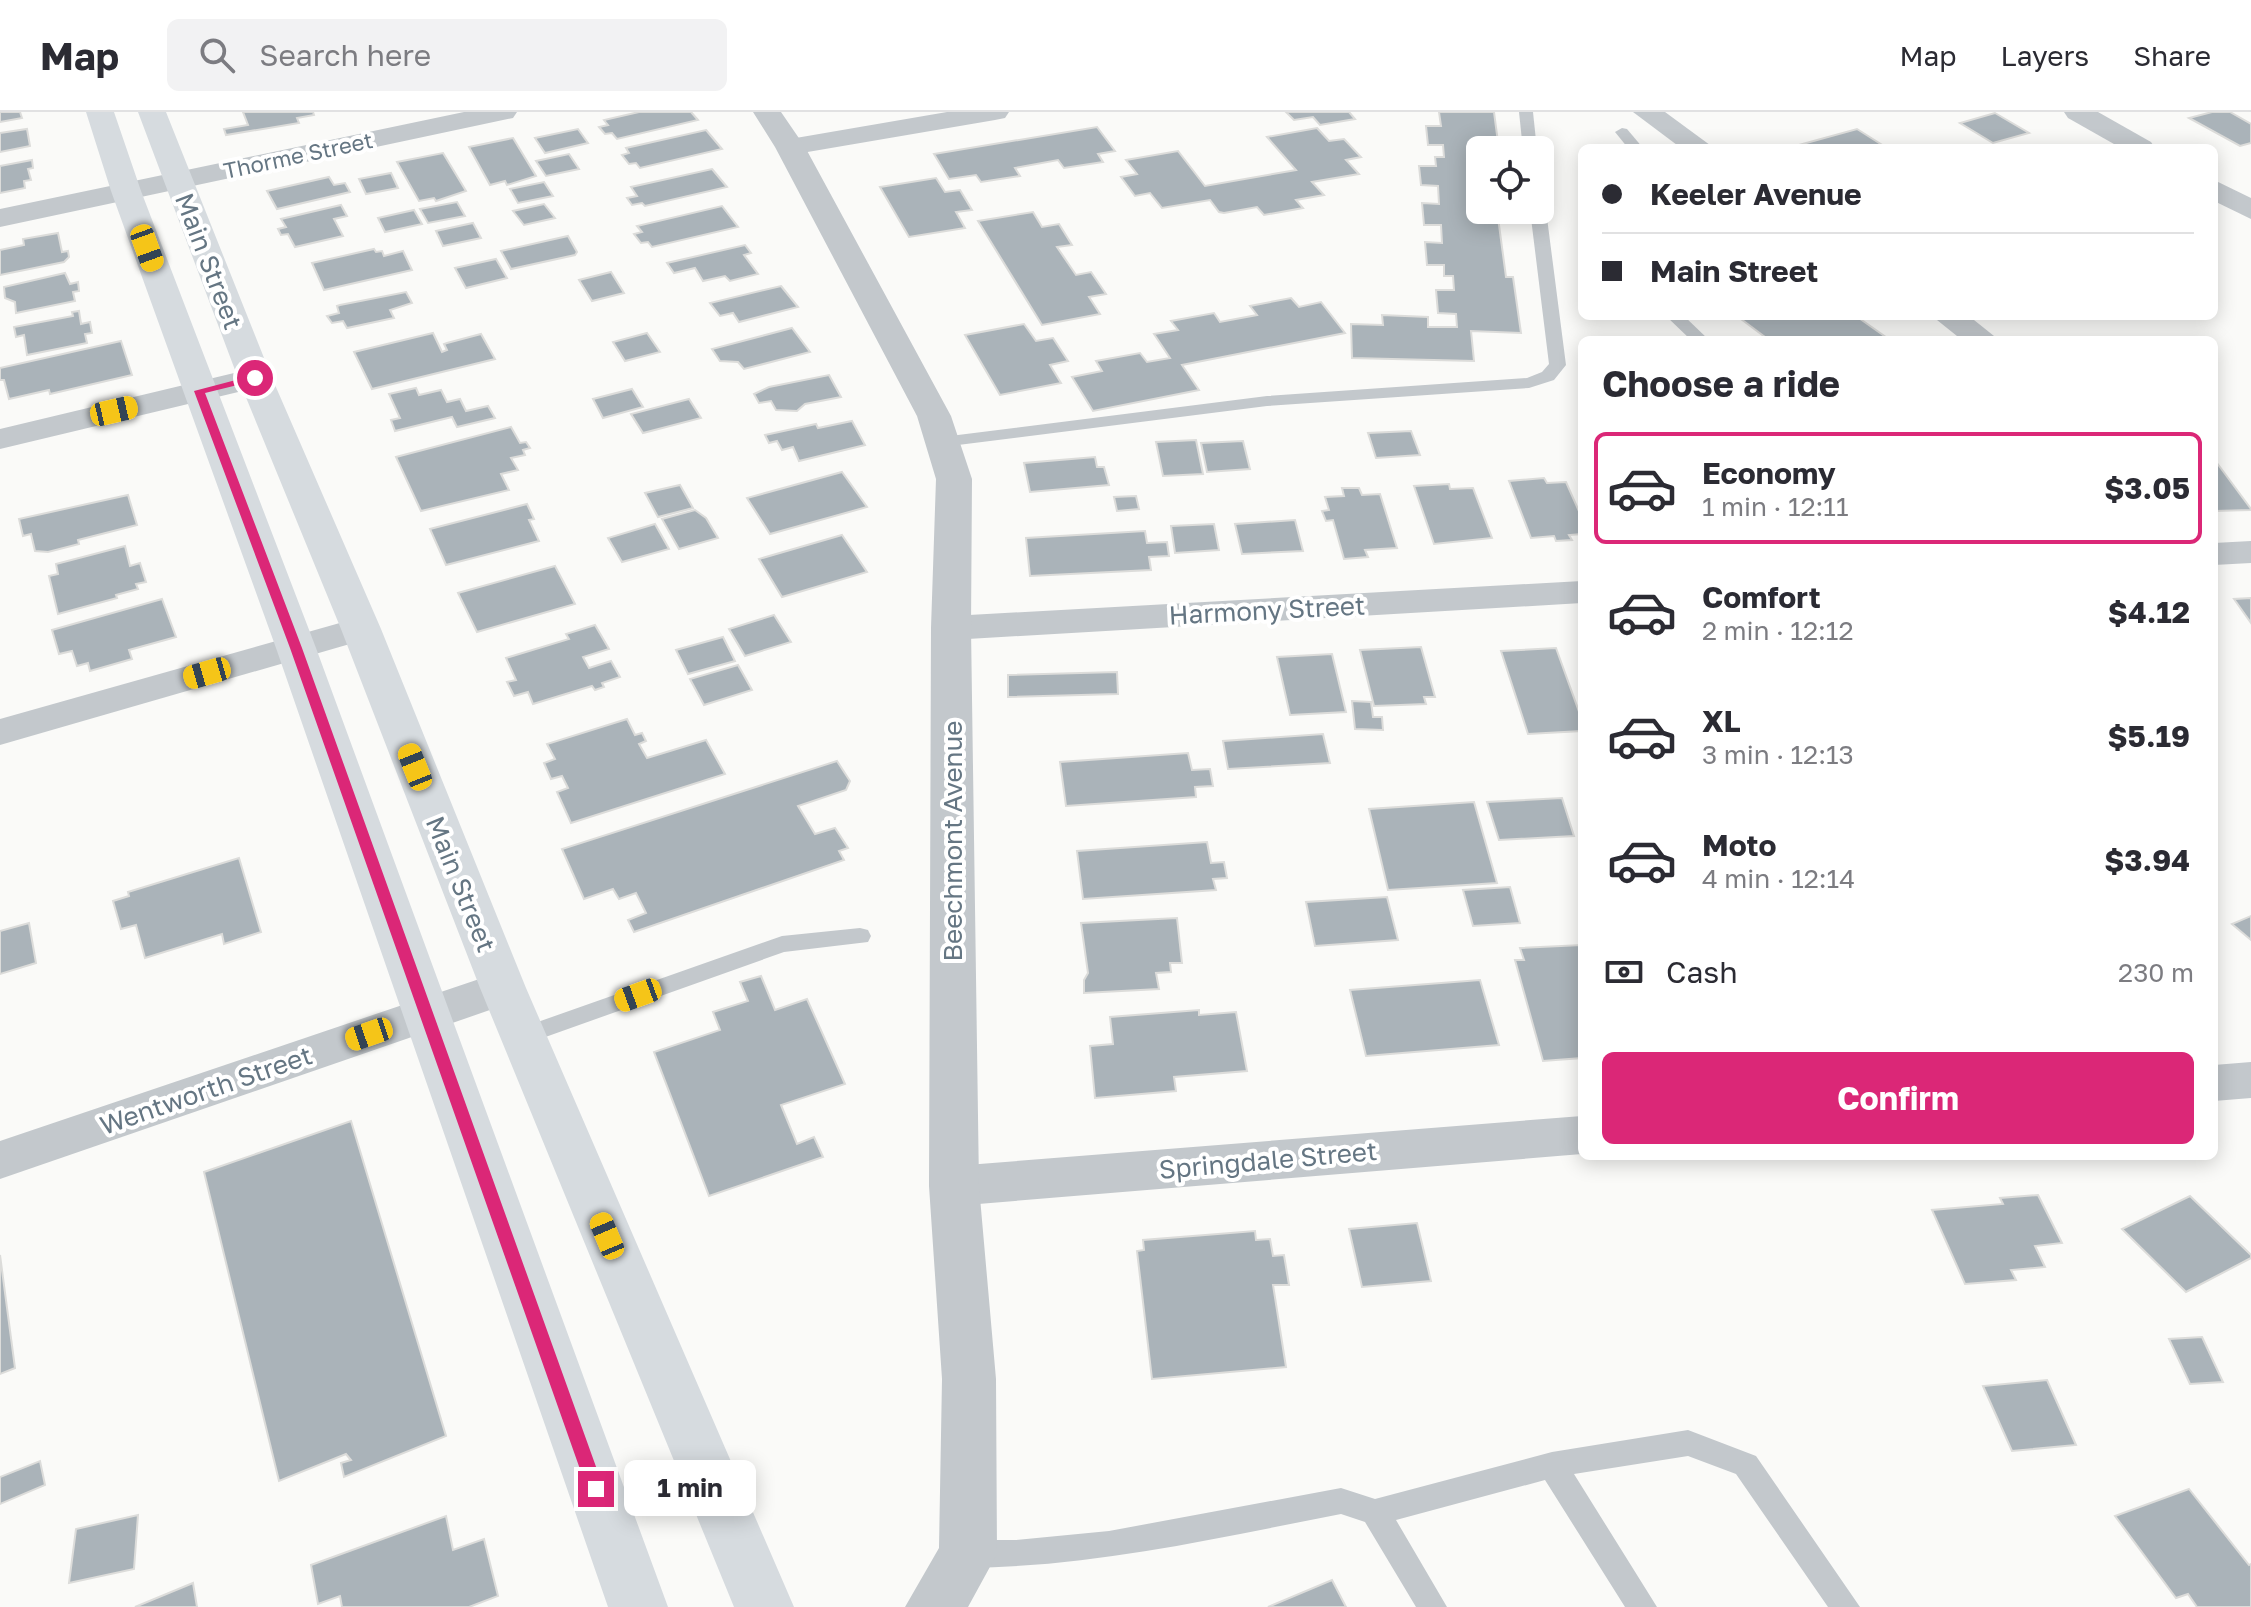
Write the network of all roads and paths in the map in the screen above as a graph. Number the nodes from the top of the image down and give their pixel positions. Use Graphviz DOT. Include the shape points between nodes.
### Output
graph roads {
  1 [pos="100,112"];
  2 [pos="152,112"];
  3 [pos="503,112"];
  4 [pos="995,112"];
  5 [pos="1526,112"];
  6 [pos="1647,112"];
  7 [pos="2078,112"];
  8 [pos="779,130"];
  9 [pos="1622,132"];
  10 [pos="1529,136"];
  11 [pos="1632,144"];
  12 [pos="1694,144"];
  13 [pos="2134,144"];
  14 [pos="178,180"];
  15 [pos="126,191"];
  16 [pos="2218,191"];
  17 [pos="2251,210"];
  18 [pos="0,218"];
  19 [pos="1540,224"];
  20 [pos="1678,320"];
  21 [pos="1954,320"];
  22 [pos="1696,336"];
  23 [pos="1977,336"];
  24 [pos="255,378"];
  25 [pos="199,391"];
  26 [pos="0,439"];
  27 [pos="942,442"];
  28 [pos="2251,552"];
  29 [pos="2218,554"];
  30 [pos="1578,592"];
  31 [pos="951,628"];
  32 [pos="361,629"];
  33 [pos="296,648"];
  34 [pos="0,732"];
  35 [pos="860,936"];
  36 [pos="503,988"];
  37 [pos="426,1015"];
  38 [pos="523,1036"];
  39 [pos="2251,1080"];
  40 [pos="2218,1083"];
  41 [pos="1578,1135"];
  42 [pos="0,1160"];
  43 [pos="954,1186"];
  44 [pos="1552,1465"];
  45 [pos="1375,1512"];
  46 [pos="968,1554"];
  47 [pos="638,1607"];
  48 [pos="764,1607"];
  49 [pos="935,1607"];
  50 [pos="1432,1607"];
  51 [pos="1642,1607"];
  52 [pos="1845,1607"];
  1 -- 15 [label="main road, Main Street"];
  2 -- 14 [label="main road, Main Street"];
  3 -- 14 [label="street, Thorme Street"];
  4 -- 8 [label="street"];
  5 -- 10 [label="lane"];
  6 -- 12 [label="street"];
  7 -- 13 [label="street"];
  8 -- 27 [label="street, Beechmont Avenue" via="934,416"];
  9 -- 11 [label="lane"];
  14 -- 15 [label="street, Thorme Street"];
  14 -- 24 [label="main road, Main Street"];
  15 -- 18 [label="street, Thorme Street"];
  15 -- 25 [label="main road, Main Street"];
  16 -- 17 [label="street"];
  19 -- 27 [label="lane" via="1558,365 1548,376 1529,383 1267,401"];
  20 -- 22 [label="lane"];
  21 -- 23 [label="street"];
  24 -- 25 [label="street"];
  24 -- 32 [label="main road, Main Street"];
  25 -- 26 [label="street"];
  25 -- 33 [label="main road, Main Street"];
  27 -- 31 [label="street, Beechmont Avenue" via="954,479"];
  28 -- 29 [label="street"];
  30 -- 31 [label="street, Harmony Street"];
  31 -- 43 [label="street, Beechmont Avenue"];
  32 -- 33 [label="street"];
  32 -- 36 [label="main road, Main Street"];
  33 -- 34 [label="street"];
  33 -- 37 [label="main road, Main Street"];
  35 -- 38 [label="lane" via="782,944"];
  36 -- 37 [label="street, Wentworth Street"];
  36 -- 38 [label="main road, Main Street"];
  37 -- 42 [label="street, Wentworth Street"];
  37 -- 47 [label="main road, Main Street"];
  38 -- 48 [label="main road, Main Street"];
  39 -- 40 [label="street"];
  41 -- 43 [label="street, Springdale Street"];
  43 -- 46 [label="street, Beechmont Avenue" via="969,1379"];
  44 -- 45 [label="lane"];
  44 -- 51 [label="lane"];
  44 -- 52 [label="lane" via="1688,1443 1746,1465"];
  45 -- 46 [label="lane" via="1341,1501 1098,1546 1018,1555"];
  45 -- 50 [label="lane"];
  46 -- 49 [label="street"];
}
